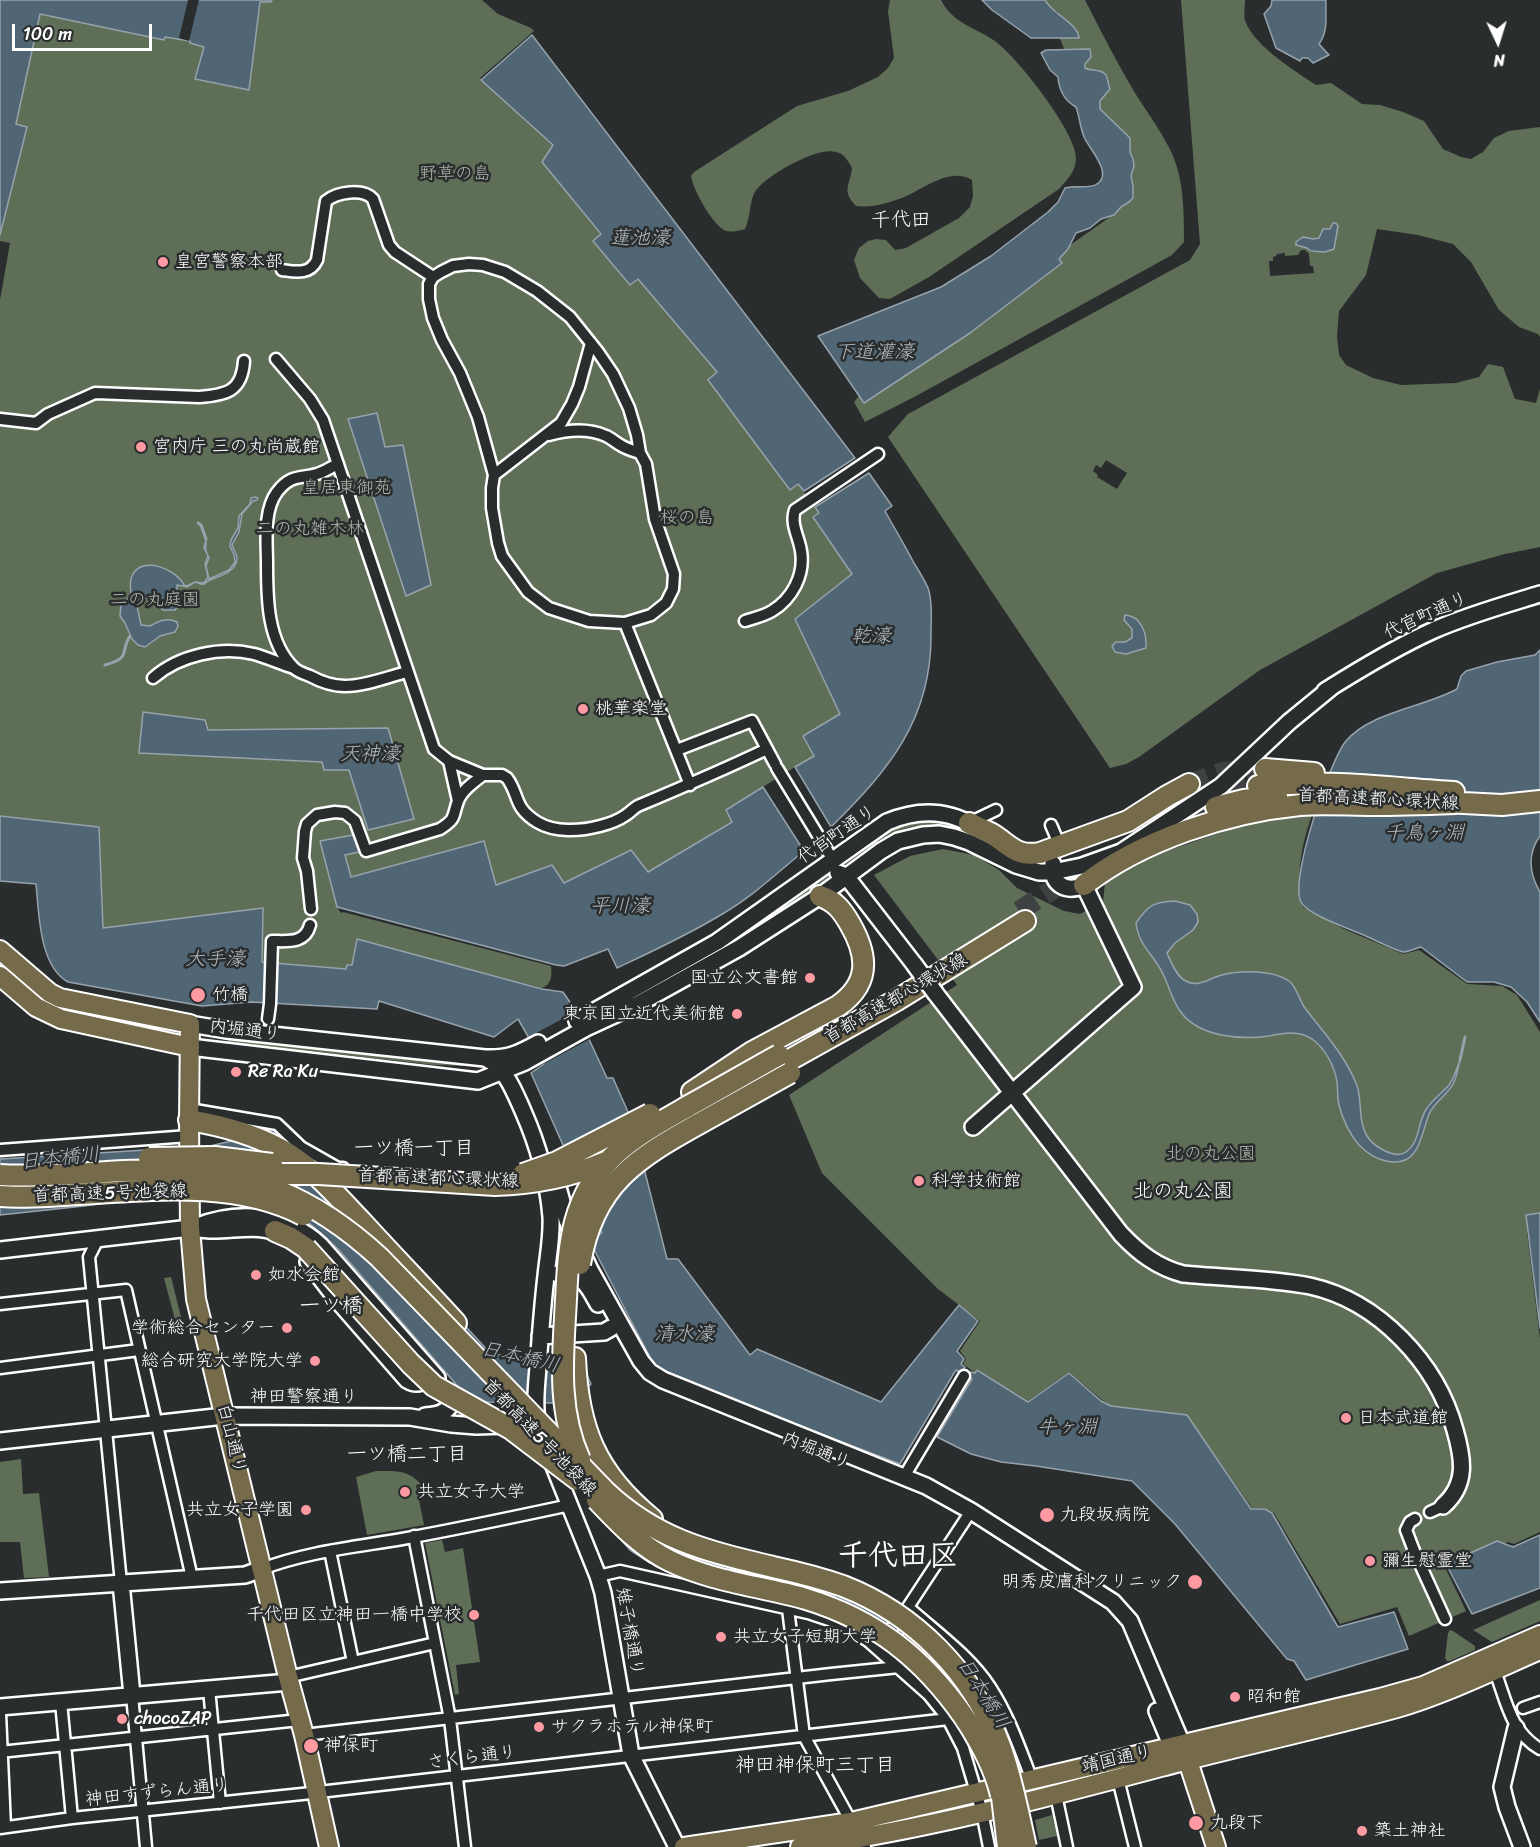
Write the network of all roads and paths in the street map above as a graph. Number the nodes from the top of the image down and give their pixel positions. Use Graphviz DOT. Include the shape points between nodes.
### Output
graph roads {
  1 [pos="282,270"];
  2 [pos="433,277"];
  3 [pos="591,343"];
  4 [pos="276,359"];
  5 [pos="244,361"];
  6 [pos="0,419"];
  7 [pos="546,436"];
  8 [pos="640,453"];
  9 [pos="878,454"];
  10 [pos="338,464"];
  11 [pos="494,475"];
  12 [pos="1540,594"];
  13 [pos="745,621"];
  14 [pos="625,623"];
  15 [pos="295,668"];
  16 [pos="407,672"];
  17 [pos="153,678"];
  18 [pos="767,749"];
  19 [pos="677,750"];
  20 [pos="449,761"];
  21 [pos="1265,769"];
  22 [pos="483,775"];
  23 [pos="1189,784"];
  24 [pos="690,785"];
  25 [pos="1247,787"];
  26 [pos="1299,789"];
  27 [pos="1540,790"];
  28 [pos="458,801"];
  29 [pos="1540,801"];
  30 [pos="1216,807"];
  31 [pos="996,810"];
  32 [pos="969,823"];
  33 [pos="1051,825"];
  34 [pos="833,860"];
  35 [pos="1056,860"];
  36 [pos="846,876"];
  37 [pos="1084,885"];
  38 [pos="820,896"];
  39 [pos="779,898"];
  40 [pos="311,909"];
  41 [pos="310,925"];
  42 [pos="712,945"];
  43 [pos="0,950"];
  44 [pos="730,953"];
  45 [pos="946,971"];
  46 [pos="0,976"];
  47 [pos="895,987"];
  48 [pos="268,1018"];
  49 [pos="584,1023"];
  50 [pos="190,1024"];
  51 [pos="190,1047"];
  52 [pos="780,1056"];
  53 [pos="484,1058"];
  54 [pos="523,1058"];
  55 [pos="503,1071"];
  56 [pos="1011,1092"];
  57 [pos="189,1127"];
  58 [pos="973,1127"];
  59 [pos="0,1150"];
  60 [pos="0,1167"];
  61 [pos="549,1172"];
  62 [pos="0,1175"];
  63 [pos="0,1188"];
  64 [pos="0,1196"];
  65 [pos="190,1228"];
  66 [pos="275,1231"];
  67 [pos="98,1239"];
  68 [pos="0,1250"];
  69 [pos="546,1274"];
  70 [pos="92,1293"];
  71 [pos="0,1304"];
  72 [pos="611,1328"];
  73 [pos="540,1336"];
  74 [pos="139,1350"];
  75 [pos="98,1356"];
  76 [pos="0,1368"];
  77 [pos="430,1369"];
  78 [pos="964,1376"];
  79 [pos="450,1393"];
  80 [pos="224,1416"];
  81 [pos="536,1417"];
  82 [pos="410,1418"];
  83 [pos="155,1423"];
  84 [pos="494,1426"];
  85 [pos="105,1429"];
  86 [pos="0,1442"];
  87 [pos="566,1450"];
  88 [pos="908,1470"];
  89 [pos="578,1480"];
  90 [pos="570,1505"];
  91 [pos="1437,1509"];
  92 [pos="968,1515"];
  93 [pos="1415,1519"];
  94 [pos="414,1536"];
  95 [pos="330,1551"];
  96 [pos="754,1562"];
  97 [pos="262,1569"];
  98 [pos="598,1576"];
  99 [pos="192,1578"];
  100 [pos="121,1583"];
  101 [pos="0,1591"];
  102 [pos="788,1609"];
  103 [pos="907,1609"];
  104 [pos="1445,1619"];
  105 [pos="1540,1635"];
  106 [pos="435,1643"];
  107 [pos="878,1646"];
  108 [pos="1540,1650"];
  109 [pos="353,1662"];
  110 [pos="1492,1664"];
  111 [pos="899,1667"];
  112 [pos="797,1678"];
  113 [pos="289,1679"];
  114 [pos="208,1689"];
  115 [pos="132,1695"];
  116 [pos="621,1698"];
  117 [pos="61,1702"];
  118 [pos="1540,1702"];
  119 [pos="0,1707"];
  120 [pos="1523,1708"];
  121 [pos="0,1713"];
  122 [pos="450,1719"];
  123 [pos="948,1719"];
  124 [pos="213,1728"];
  125 [pos="302,1728"];
  126 [pos="1516,1728"];
  127 [pos="804,1736"];
  128 [pos="136,1737"];
  129 [pos="65,1744"];
  130 [pos="1540,1749"];
  131 [pos="1,1752"];
  132 [pos="1180,1754"];
  133 [pos="631,1755"];
  134 [pos="457,1776"];
  135 [pos="1118,1779"];
  136 [pos="1029,1781"];
  137 [pos="317,1792"];
  138 [pos="991,1792"];
  139 [pos="1056,1796"];
  140 [pos="220,1803"];
  141 [pos="143,1811"];
  142 [pos="72,1818"];
  143 [pos="850,1822"];
  144 [pos="3,1828"];
  145 [pos="863,1843"];
  146 [pos="146,1847"];
  147 [pos="329,1847"];
  148 [pos="465,1847"];
  149 [pos="678,1847"];
  150 [pos="684,1847"];
  151 [pos="800,1847"];
  152 [pos="989,1847"];
  153 [pos="1008,1847"];
  154 [pos="1013,1847"];
  155 [pos="1026,1847"];
  156 [pos="1032,1847"];
  157 [pos="1067,1847"];
  158 [pos="1135,1847"];
  159 [pos="1205,1847"];
  160 [pos="1216,1847"];
  161 [pos="1522,1847"];
  1 -- 2 [label="street" via="305,272 313,268 327,201 333,196 361,192 373,199 389,245"];
  2 -- 3 [label="street" via="453,266 469,264 505,272 570,317"];
  2 -- 11 [label="street" via="429,284 433,318 478,417"];
  3 -- 7 [label="street" via="572,404 561,423"];
  3 -- 8 [label="street" via="613,374 629,408"];
  4 -- 10 [label="street" via="323,420"];
  5 -- 6 [label="street" via="241,380 235,388 216,396 95,393 36,423"];
  7 -- 8 [label="street" via="579,430 596,432"];
  7 -- 11 [label="street"];
  8 -- 14 [label="street" via="646,464 655,519 674,574 673,589 666,603 651,615"];
  9 -- 13 [label="street" via="795,510 792,517 802,557 801,574 784,602 771,612"];
  10 -- 15 [label="street" via="318,474 290,480 276,493 270,506 266,582 269,603 276,639"];
  10 -- 16 [label="street"];
  11 -- 14 [label="street" via="492,508 498,543 502,556 528,592 549,608 567,615 598,623"];
  12 -- 35 [label="street, 代官町通り" via="1434,630 1397,649 1285,717 1197,795 1119,842 1091,854"];
  14 -- 19 [label="street"];
  15 -- 16 [label="street" via="315,679 343,686 358,686"];
  15 -- 17 [label="street" via="248,653 210,653 188,657"];
  16 -- 20 [label="street" via="434,749"];
  18 -- 19 [label="street" via="752,721"];
  18 -- 24 [label="street"];
  18 -- 34 [label="street"];
  19 -- 24 [label="street"];
  20 -- 22 [label="street"];
  20 -- 28 [label="street"];
  21 -- 26 [label="highway"];
  22 -- 24 [label="street" via="507,778 524,812 536,821 547,827 576,829 602,826 625,816 636,806"];
  22 -- 28 [label="street"];
  23 -- 35 [label="highway"];
  25 -- 26 [label="highway, 首都高速都心環状線" via="1273,784"];
  26 -- 27 [label="highway, 首都高速都心環状線" via="1371,778 1481,793"];
  26 -- 29 [label="highway, 首都高速都心環状線" via="1455,803 1502,805"];
  26 -- 30 [label="highway, 首都高速都心環状線"];
  26 -- 37 [label="highway" via="1264,810 1175,835 1137,851"];
  28 -- 40 [label="street" via="454,816 440,829 366,850 355,821 345,813 325,813 312,819 305,831 303,858"];
  31 -- 32 [label="street"];
  32 -- 34 [label="street, 代官町通り" via="928,812 900,817 877,827"];
  32 -- 35 [label="highway" via="1017,852 1040,853"];
  33 -- 35 [label="street"];
  34 -- 39 [label="street, 代官町通り"];
  35 -- 36 [label="street, 代官町通り" via="1028,869 954,837 923,835 881,850"];
  35 -- 37 [label="street" via="1058,883 1073,889"];
  36 -- 38 [label="street, 代官町通り"];
  36 -- 39 [label="street" via="829,872"];
  36 -- 56 [label="street, bridge"];
  37 -- 56 [label="street" via="1133,987"];
  38 -- 44 [label="street, 代官町通り"];
  38 -- 52 [label="highway" via="838,906 857,936 864,961 861,978 847,1000"];
  39 -- 42 [label="street, 代官町通り"];
  41 -- 48 [label="street" via="301,939 272,941"];
  42 -- 44 [label="street" via="715,950"];
  42 -- 49 [label="street, 代官町通り"];
  43 -- 50 [label="main road, 内堀通り" via="60,998"];
  44 -- 49 [label="street, 代官町通り" via="638,1004"];
  45 -- 47 [label="highway, 首都高速都心環状線" via="1022,916"];
  45 -- 52 [label="highway, 首都高速5号池袋線" via="854,1035"];
  46 -- 51 [label="main road, 内堀通り" via="36,1007 61,1019"];
  47 -- 52 [label="highway, 首都高速5号池袋線"];
  49 -- 54 [label="street, 代官町通り"];
  50 -- 51 [label="main road, 白山通り"];
  50 -- 53 [label="street, 内堀通り"];
  51 -- 55 [label="street, 内堀通り" via="478,1081"];
  51 -- 57 [label="main road, 白山通り"];
  52 -- 60 [label="highway, 首都高速都心環状線, bridge" via="692,1092 557,1162 502,1178 474,1180 366,1173 199,1156"];
  52 -- 63 [label="highway, 首都高速都心環状線, bridge" via="624,1154 581,1172 538,1182 480,1185 276,1173"];
  52 -- 96 [label="highway, 首都高速5号池袋線, bridge" via="622,1176 601,1201 591,1221 577,1292 578,1396 586,1430 600,1461 620,1488 659,1524 693,1542"];
  52 -- 138 [label="highway, 首都高速5号池袋線, bridge" via="626,1143 604,1165 588,1190 572,1235 562,1359 563,1394 572,1439 600,1491 620,1514 653,1539 704,1560 840,1598 878,1617 912,1641 966,1703 986,1744"];
  53 -- 54 [label="street, 代官町通り"];
  53 -- 55 [label="street, 内堀通り"];
  54 -- 55 [label="street, 代官町通り"];
  55 -- 61 [label="street, 内堀通り"];
  56 -- 58 [label="street"];
  56 -- 91 [label="street" via="1121,1234 1145,1257 1182,1274 1311,1286 1376,1317 1406,1343 1440,1392 1459,1444 1460,1482 1453,1496"];
  57 -- 59 [label="street"];
  57 -- 61 [label="street" via="276,1124 301,1148 338,1168 495,1178"];
  57 -- 65 [label="main road, 白山通り, bridge"];
  57 -- 87 [label="highway, bridge" via="210,1124 266,1142 303,1164 456,1323"];
  61 -- 69 [label="street, 内堀通り" via="551,1218"];
  61 -- 92 [label="street, 内堀通り" via="590,1270 650,1372 915,1481 945,1496"];
  62 -- 87 [label="highway, 首都高速5号池袋線, bridge" via="192,1171 240,1177 298,1198 335,1220 379,1257"];
  64 -- 89 [label="highway, 首都高速5号池袋線, bridge" via="202,1191 266,1200 302,1214 328,1229 376,1269"];
  65 -- 66 [label="street"];
  65 -- 67 [label="street"];
  65 -- 77 [label="street" via="212,1220 260,1217 304,1232 321,1246"];
  65 -- 80 [label="main road, 白山通り" via="196,1299"];
  66 -- 77 [label="street" via="295,1246 407,1380 423,1382"];
  66 -- 89 [label="highway, bridge" via="306,1248 434,1386 511,1429"];
  67 -- 68 [label="street"];
  67 -- 70 [label="street" via="89,1257"];
  69 -- 72 [label="street, 内堀通り" via="573,1275 583,1281"];
  69 -- 73 [label="street"];
  70 -- 71 [label="street"];
  70 -- 74 [label="street" via="126,1290"];
  70 -- 75 [label="street"];
  72 -- 73 [label="street" via="604,1332"];
  72 -- 92 [label="street, 内堀通り" via="636,1371 652,1385"];
  73 -- 81 [label="street"];
  74 -- 75 [label="street"];
  74 -- 83 [label="street"];
  75 -- 76 [label="street"];
  75 -- 85 [label="street"];
  77 -- 79 [label="street"];
  78 -- 88 [label="street"];
  79 -- 82 [label="street" via="446,1411"];
  79 -- 84 [label="street" via="469,1413"];
  80 -- 82 [label="street, 神田警察通り"];
  80 -- 83 [label="street, 神田警察通り"];
  80 -- 97 [label="main road, 白山通り"];
  81 -- 84 [label="street, 神田警察通り"];
  81 -- 90 [label="street, 雉子橋通り"];
  82 -- 84 [label="street, 神田警察通り"];
  83 -- 85 [label="street, 神田警察通り"];
  83 -- 99 [label="street"];
  85 -- 86 [label="street, 神田警察通り"];
  85 -- 100 [label="street"];
  87 -- 96 [label="highway, 首都高速5号池袋線, bridge" via="617,1502 654,1528 694,1546"];
  89 -- 138 [label="highway, 首都高速5号池袋線, bridge" via="634,1537 669,1561 710,1576 824,1605 888,1637 919,1662 978,1739"];
  90 -- 94 [label="street"];
  90 -- 98 [label="street, 雉子橋通り"];
  92 -- 103 [label="street"];
  92 -- 132 [label="street, 内堀通り" via="1122,1610 1130,1621"];
  93 -- 104 [label="street" via="1406,1532"];
  94 -- 95 [label="street"];
  94 -- 106 [label="street"];
  95 -- 97 [label="street"];
  95 -- 109 [label="street"];
  96 -- 138 [label="highway, 首都高速5号池袋線, bridge" via="844,1587 886,1607 921,1632 952,1663 993,1729"];
  97 -- 99 [label="street" via="245,1575"];
  97 -- 113 [label="main road, 白山通り"];
  98 -- 102 [label="street" via="620,1571"];
  98 -- 116 [label="street, 雉子橋通り"];
  99 -- 100 [label="street"];
  100 -- 101 [label="street"];
  100 -- 115 [label="street"];
  102 -- 107 [label="street" via="841,1624"];
  102 -- 112 [label="street"];
  103 -- 107 [label="street, bridge"];
  103 -- 136 [label="street" via="962,1654 990,1687 1007,1718"];
  105 -- 110 [label="main road, 靖国通り"];
  106 -- 109 [label="street"];
  106 -- 122 [label="street"];
  107 -- 111 [label="street"];
  108 -- 110 [label="main road, 靖国通り"];
  109 -- 113 [label="street"];
  110 -- 126 [label="street"];
  110 -- 132 [label="main road, 靖国通り"];
  111 -- 112 [label="street"];
  111 -- 123 [label="street"];
  112 -- 116 [label="street"];
  112 -- 127 [label="street"];
  113 -- 114 [label="street"];
  113 -- 125 [label="main road, 白山通り"];
  114 -- 115 [label="street"];
  114 -- 124 [label="street"];
  115 -- 117 [label="street"];
  115 -- 128 [label="street"];
  116 -- 122 [label="street"];
  116 -- 133 [label="street, 雉子橋通り"];
  117 -- 119 [label="street"];
  117 -- 129 [label="street"];
  118 -- 120 [label="street"];
  121 -- 131 [label="street"];
  122 -- 125 [label="street"];
  122 -- 134 [label="street"];
  123 -- 127 [label="street, さくら通り"];
  123 -- 138 [label="street"];
  124 -- 125 [label="street"];
  124 -- 128 [label="street"];
  124 -- 140 [label="street"];
  125 -- 137 [label="main road, 白山通り"];
  126 -- 130 [label="street" via="1525,1740"];
  126 -- 161 [label="street" via="1502,1787"];
  127 -- 133 [label="street, さくら通り"];
  127 -- 143 [label="street"];
  128 -- 129 [label="street"];
  128 -- 141 [label="street"];
  129 -- 131 [label="street"];
  129 -- 142 [label="street"];
  131 -- 144 [label="street"];
  132 -- 135 [label="main road, 靖国通り"];
  132 -- 136 [label="main road, 靖国通り"];
  132 -- 159 [label="main road"];
  132 -- 160 [label="main road"];
  133 -- 134 [label="street, さくら通り"];
  133 -- 149 [label="street, 雉子橋通り"];
  134 -- 137 [label="street, さくら通り"];
  134 -- 148 [label="street"];
  135 -- 139 [label="main road, 靖国通り"];
  135 -- 158 [label="street"];
  136 -- 138 [label="main road, 靖国通り, bridge"];
  137 -- 140 [label="street, 神田すずらん通り"];
  137 -- 147 [label="main road, 白山通り"];
  138 -- 139 [label="main road, 靖国通り, bridge" via="1030,1801"];
  138 -- 143 [label="main road, 靖国通り"];
  138 -- 145 [label="main road, 靖国通り"];
  138 -- 152 [label="street"];
  138 -- 153 [label="highway, bridge"];
  138 -- 154 [label="highway, 首都高速5号池袋線, bridge"];
  138 -- 155 [label="highway, 首都高速5号池袋線, bridge"];
  138 -- 156 [label="highway, bridge" via="1019,1800"];
  139 -- 157 [label="street"];
  140 -- 141 [label="street, 神田すずらん通り"];
  141 -- 142 [label="street, 神田すずらん通り"];
  141 -- 146 [label="street"];
  142 -- 144 [label="street, 神田すずらん通り"];
  143 -- 145 [label="street"];
  143 -- 150 [label="main road, 靖国通り"];
  145 -- 151 [label="main road, 靖国通り"];
}
